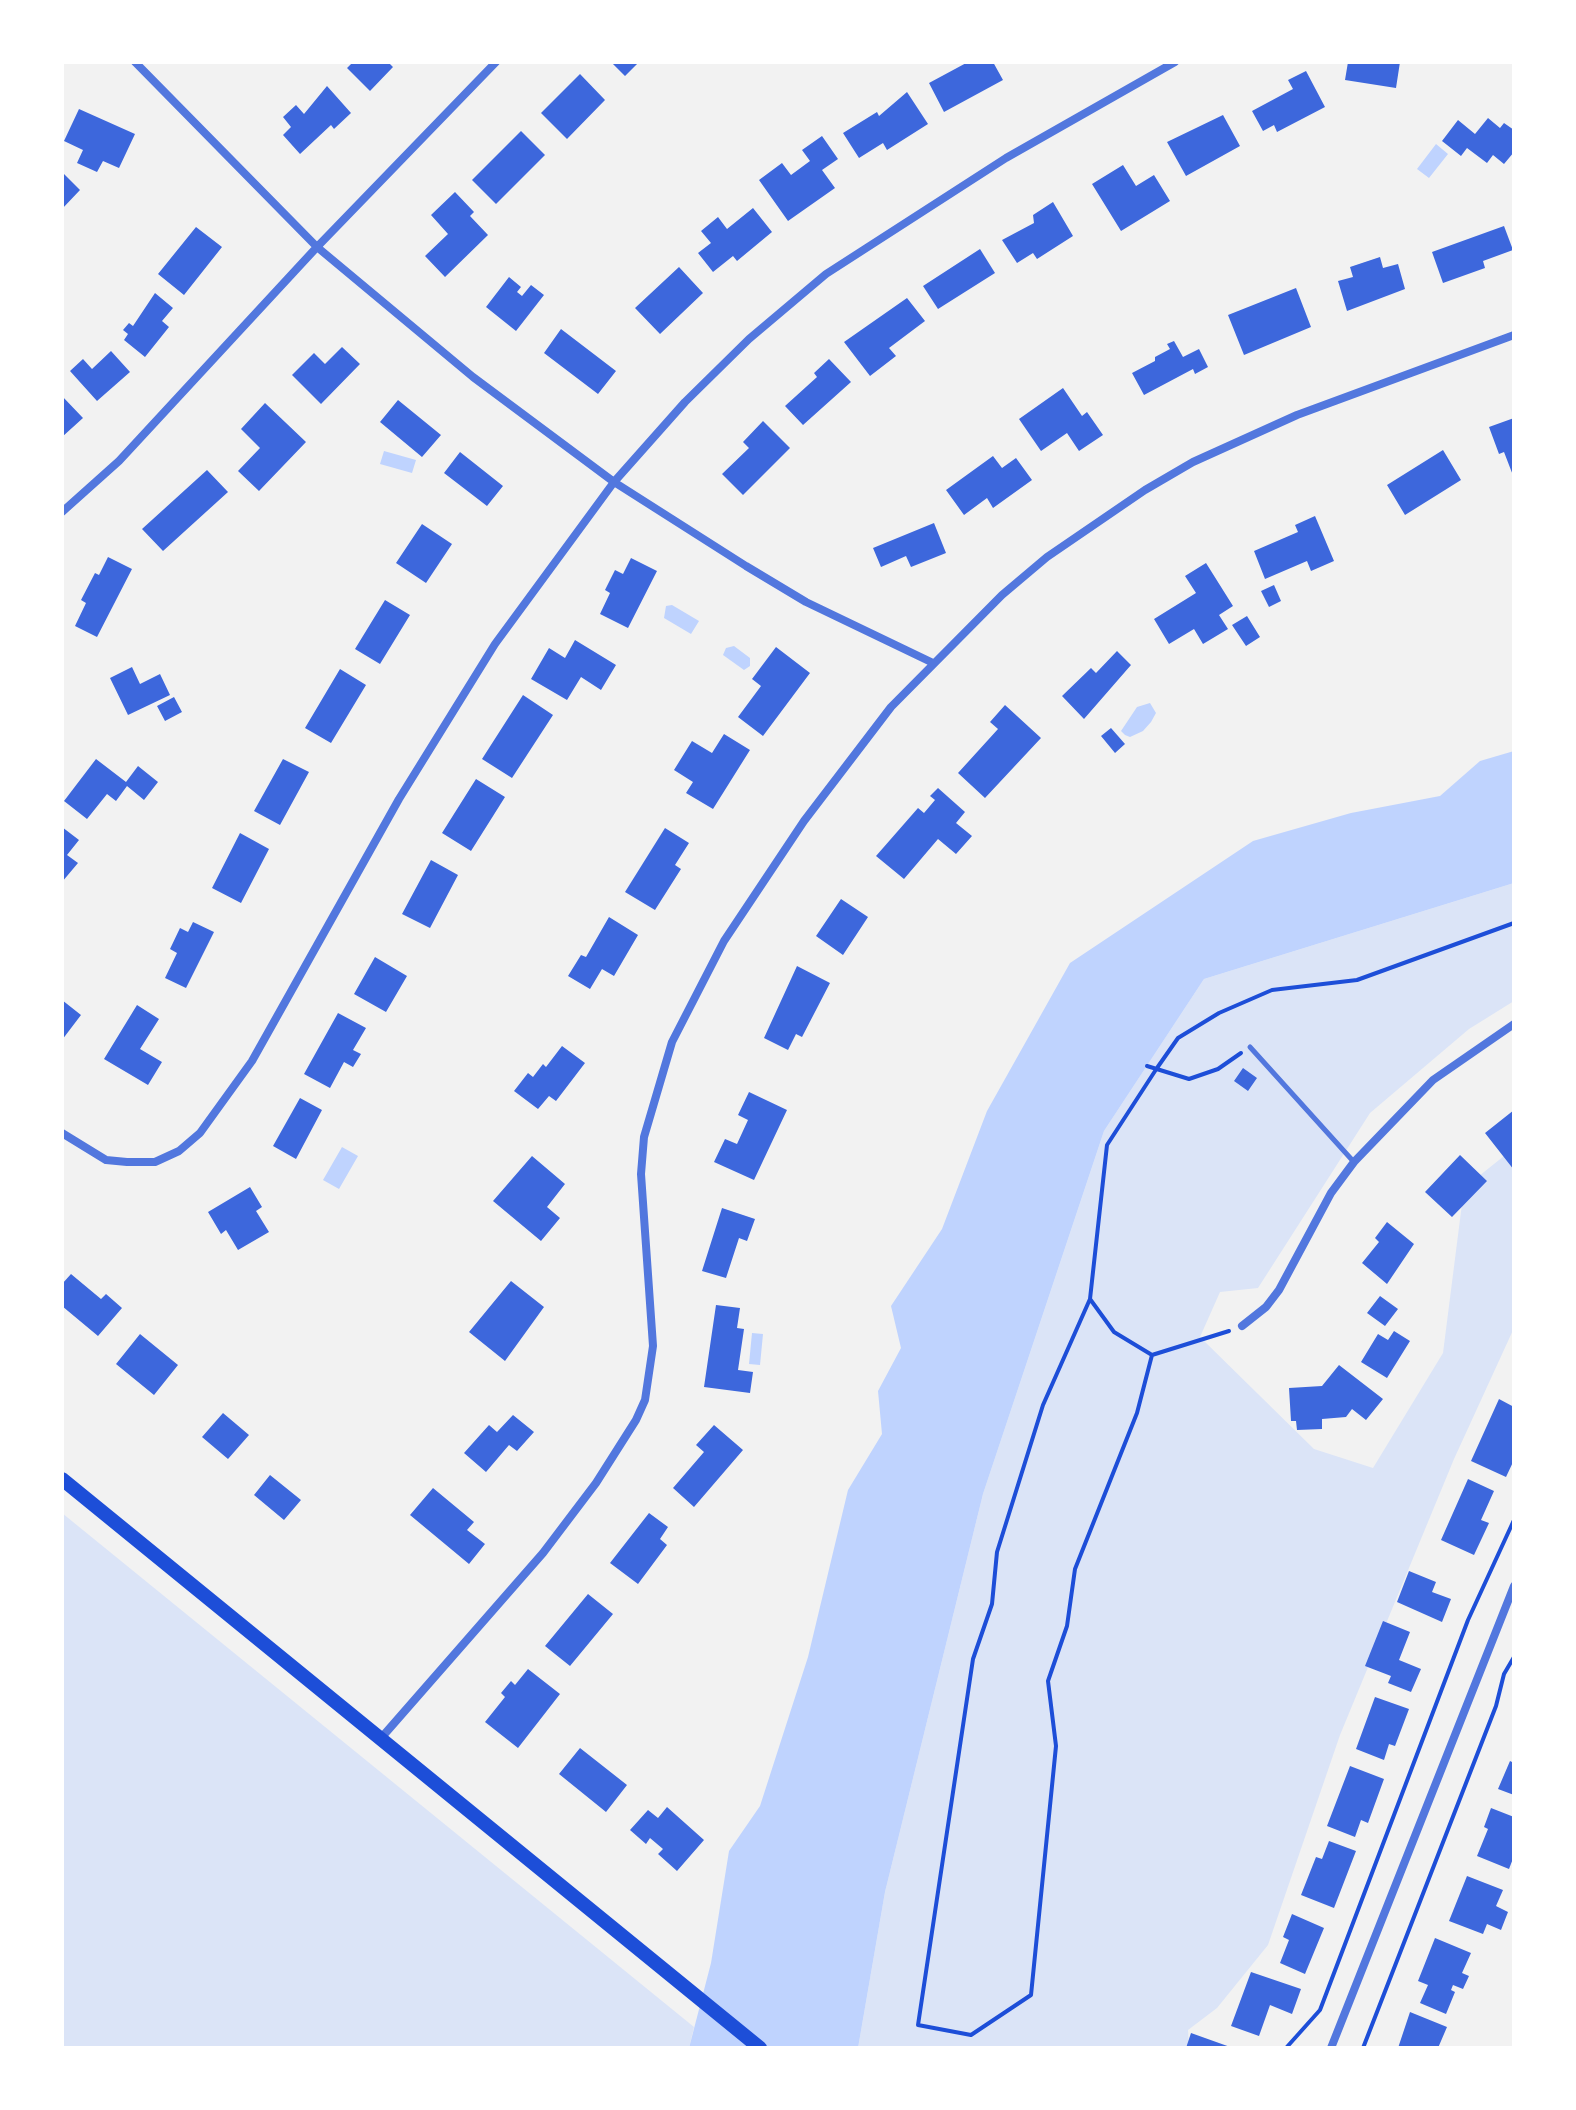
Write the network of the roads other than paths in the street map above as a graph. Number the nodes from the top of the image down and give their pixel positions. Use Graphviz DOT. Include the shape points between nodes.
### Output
graph roads {
  1 [pos="135,62"];
  2 [pos="496,62"];
  3 [pos="1175,62"];
  4 [pos="317,247"];
  5 [pos="1514,335"];
  6 [pos="614,482"];
  7 [pos="62,512"];
  8 [pos="931,662"];
  9 [pos="1514,1024"];
  10 [pos="1250,1047"];
  11 [pos="62,1133"];
  12 [pos="1354,1162"];
  13 [pos="1242,1326"];
  14 [pos="62,1479"];
  15 [pos="1514,1586"];
  16 [pos="382,1737"];
  17 [pos="760,2048"];
  18 [pos="1331,2048"];
  1 -- 4 [label="street"];
  2 -- 4 [label="street"];
  3 -- 6 [label="street" via="1006,158 826,274 749,339"];
  4 -- 6 [label="street" via="473,377"];
  4 -- 7 [label="street" via="119,461"];
  5 -- 8 [label="street" via="1297,415 1193,462 1047,557"];
  6 -- 8 [label="street" via="806,602"];
  6 -- 11 [label="street" via="563,546 457,703 252,1061 200,1133 155,1162 106,1160"];
  8 -- 16 [label="street" via="804,821 724,941 672,1042 644,1137 641,1174 653,1346 645,1400 636,1420 543,1553"];
  9 -- 12 [label="street" via="1433,1080"];
  10 -- 12 [label="lane"];
  12 -- 13 [label="street" via="1331,1193 1279,1290"];
  14 -- 16 [label="main road"];
  15 -- 18 [label="street"];
  16 -- 17 [label="main road"];
}
